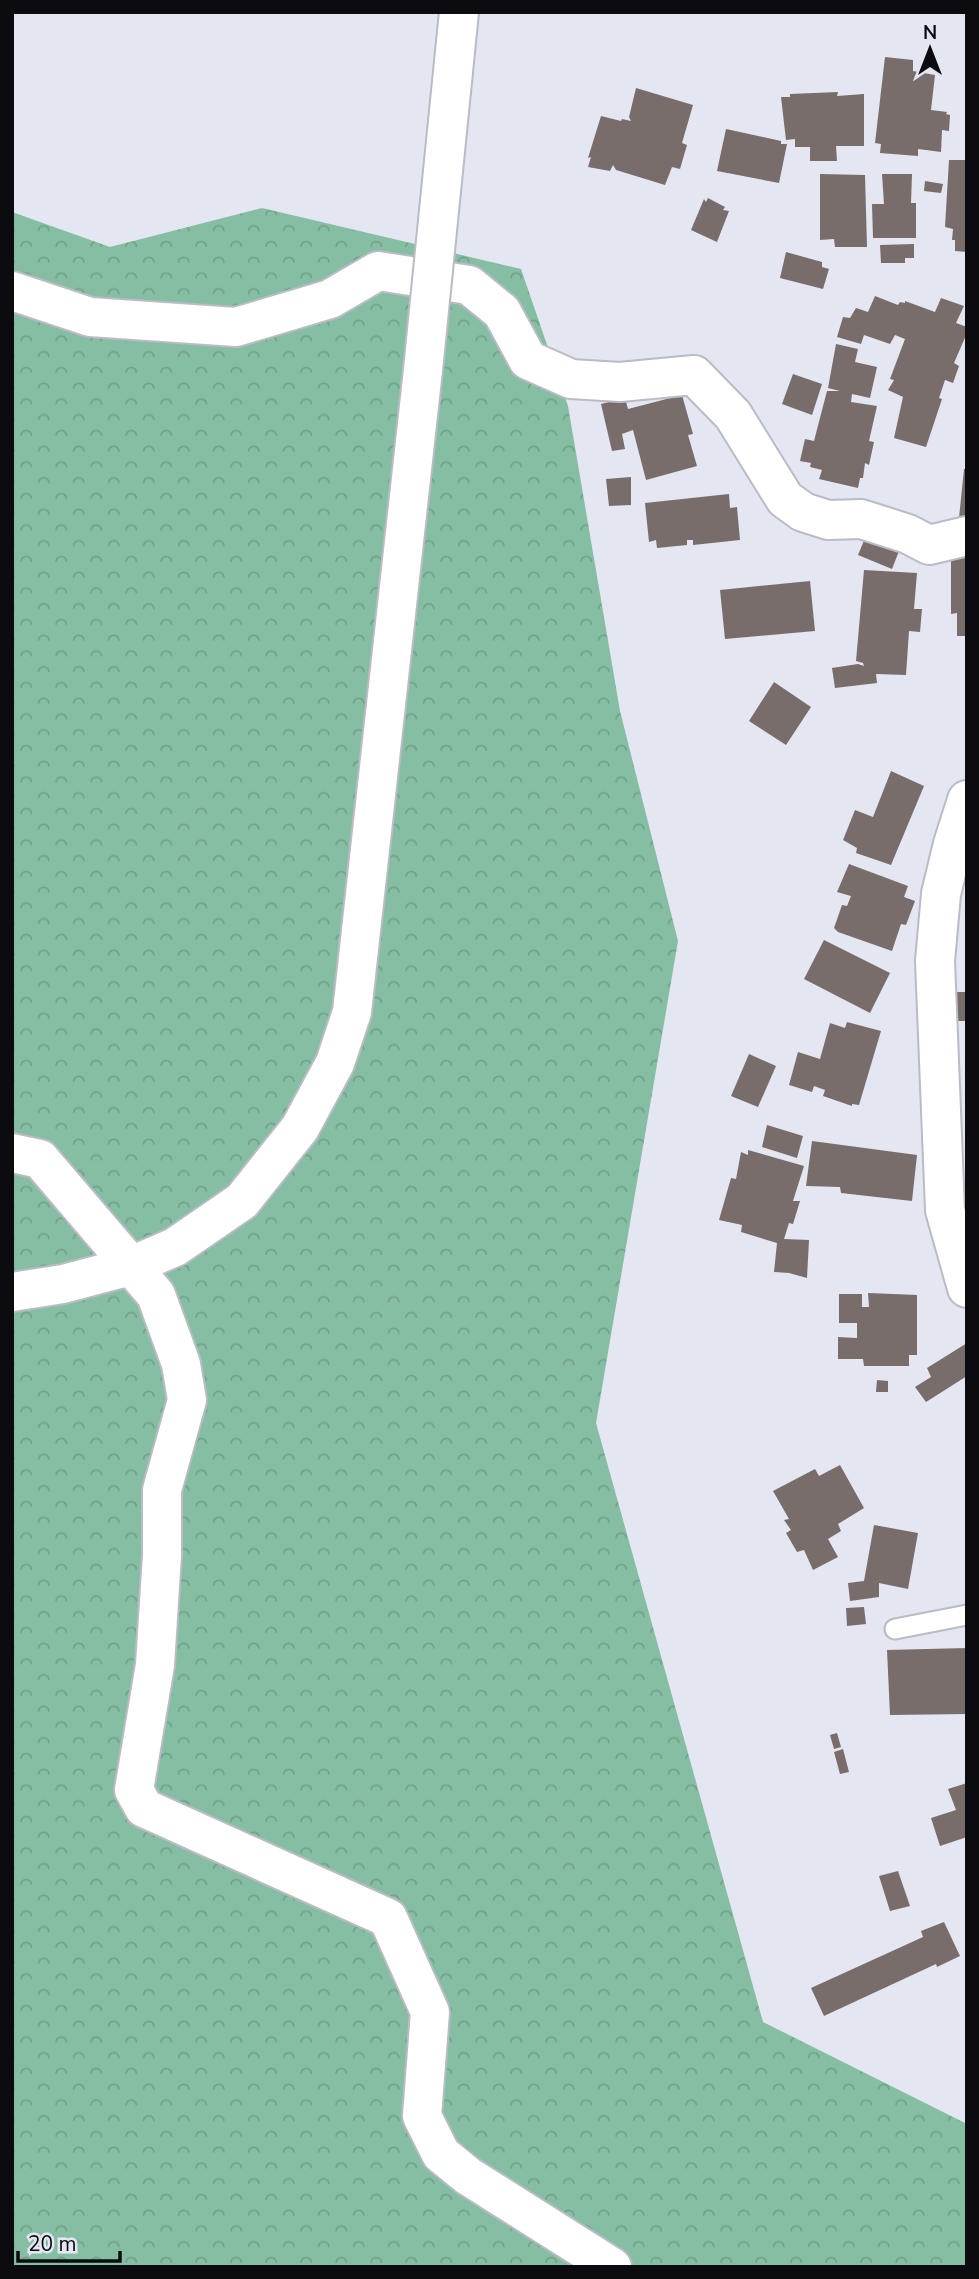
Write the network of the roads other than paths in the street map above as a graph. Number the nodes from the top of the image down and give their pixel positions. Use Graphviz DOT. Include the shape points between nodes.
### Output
graph roads {
  1 [pos="459,12"];
  2 [pos="12,291"];
  3 [pos="967,536"];
  4 [pos="967,800"];
  5 [pos="12,1153"];
  6 [pos="131,1266"];
  7 [pos="967,1288"];
  8 [pos="12,1292"];
  9 [pos="967,1615"];
  10 [pos="895,1629"];
  11 [pos="612,2267"];
  1 -- 6 [label="street, bridge" via="352,1012 335,1063 300,1128 242,1201 175,1247"];
  2 -- 3 [label="street" via="90,317 236,327 330,299 378,271 469,285 502,312 528,360 571,379 620,382 694,375 733,415 785,499 803,512 828,520 861,519 929,545"];
  4 -- 7 [label="street" via="941,894 935,961 945,1210"];
  5 -- 6 [label="street" via="40,1159"];
  6 -- 8 [label="street"];
  6 -- 11 [label="street" via="156,1295 181,1364 187,1400 162,1490 155,1665 134,1790 144,1808 388,1918 430,2012 422,2116 441,2154"];
  9 -- 10 [label="lane"];
}
